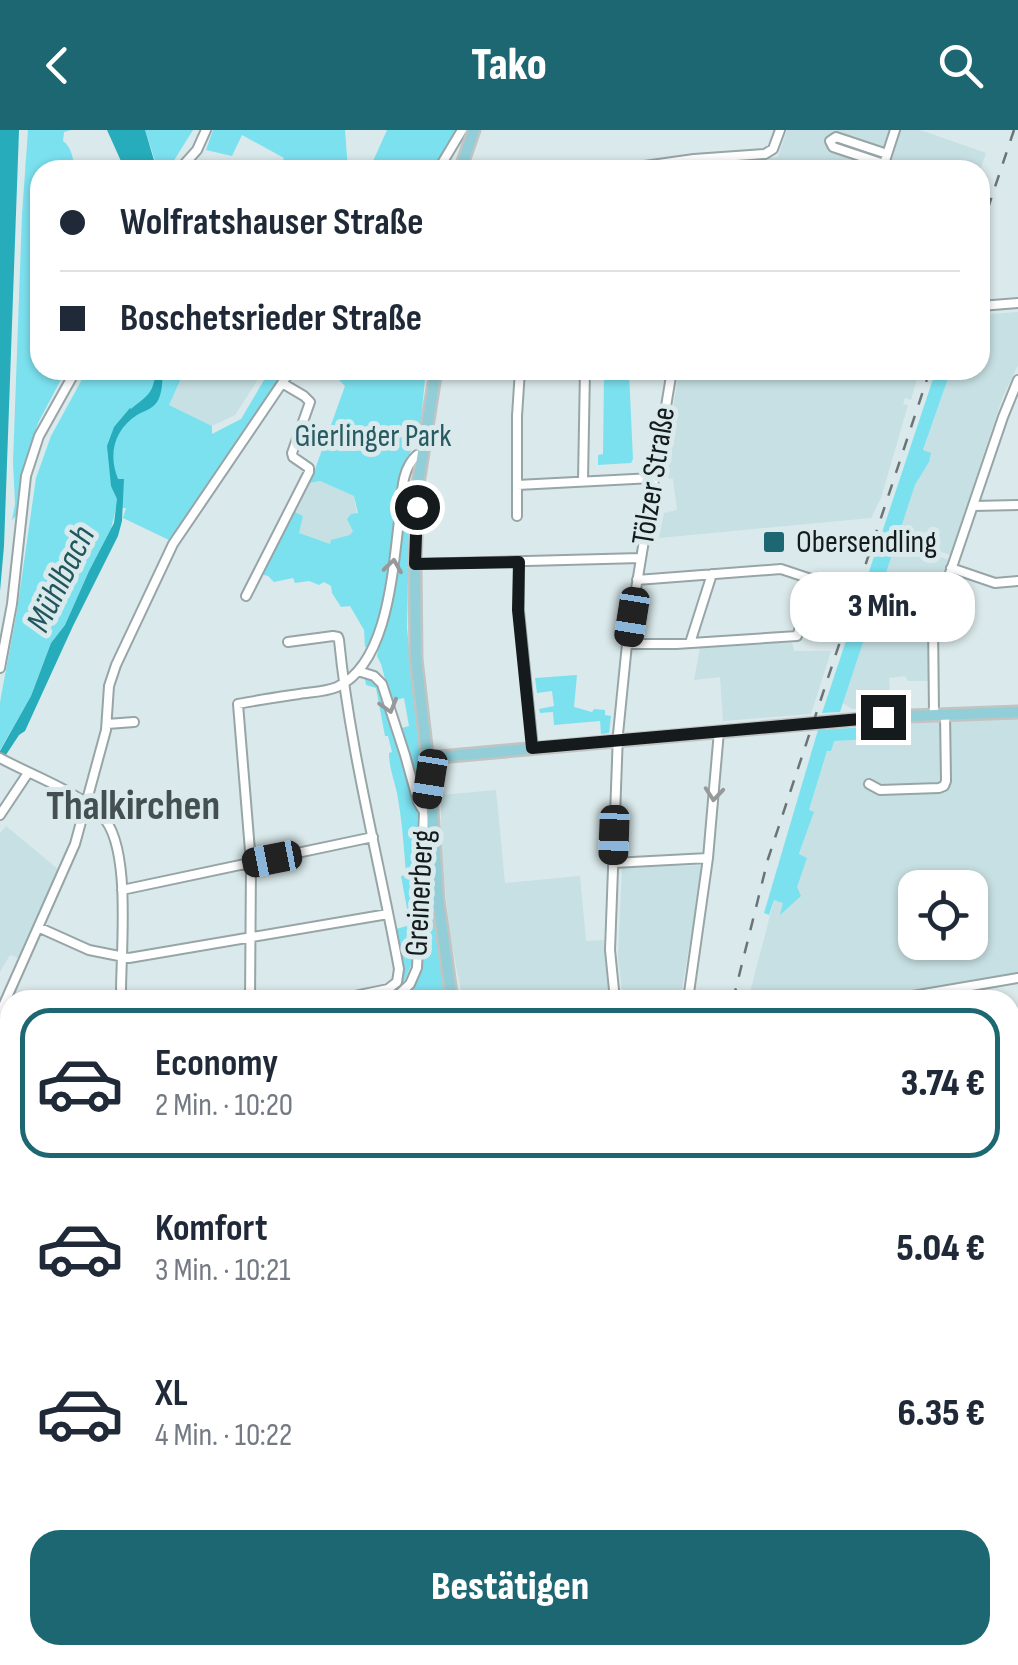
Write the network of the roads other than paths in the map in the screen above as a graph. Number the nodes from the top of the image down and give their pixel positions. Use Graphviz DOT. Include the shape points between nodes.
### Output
graph roads {
  1 [pos="206,130"];
  2 [pos="462,130"];
  3 [pos="474,130"];
  4 [pos="780,130"];
  5 [pos="895,130"];
  6 [pos="706,159"];
  7 [pos="193,160"];
  8 [pos="444,160"];
  9 [pos="464,160"];
  10 [pos="698,160"];
  11 [pos="875,160"];
  12 [pos="879,160"];
  13 [pos="886,160"];
  14 [pos="1018,303"];
  15 [pos="990,305"];
  16 [pos="70,380"];
  17 [pos="284,380"];
  18 [pos="434,380"];
  19 [pos="519,380"];
  20 [pos="585,380"];
  21 [pos="670,380"];
  22 [pos="1018,380"];
  23 [pos="282,383"];
  24 [pos="422,456"];
  25 [pos="653,478"];
  26 [pos="583,480"];
  27 [pos="517,485"];
  28 [pos="1018,505"];
  29 [pos="972,506"];
  30 [pos="518,516"];
  31 [pos="641,558"];
  32 [pos="519,562"];
  33 [pos="415,564"];
  34 [pos="952,568"];
  35 [pos="712,574"];
  36 [pos="638,580"];
  37 [pos="1018,582"];
  38 [pos="246,596"];
  39 [pos="288,642"];
  40 [pos="690,643"];
  41 [pos="627,644"];
  42 [pos="0,668"];
  43 [pos="358,672"];
  44 [pos="343,684"];
  45 [pos="1018,712"];
  46 [pos="939,714"];
  47 [pos="134,722"];
  48 [pos="107,724"];
  49 [pos="719,731"];
  50 [pos="618,741"];
  51 [pos="532,748"];
  52 [pos="428,758"];
  53 [pos="4,760"];
  54 [pos="28,773"];
  55 [pos="430,779"];
  56 [pos="869,784"];
  57 [pos="86,804"];
  58 [pos="424,812"];
  59 [pos="0,816"];
  60 [pos="373,837"];
  61 [pos="708,858"];
  62 [pos="251,863"];
  63 [pos="613,863"];
  64 [pos="122,890"];
  65 [pos="388,914"];
  66 [pos="40,928"];
  67 [pos="250,938"];
  68 [pos="120,956"];
  69 [pos="1018,978"];
  70 [pos="11,990"];
  71 [pos="121,990"];
  72 [pos="250,990"];
  73 [pos="388,990"];
  74 [pos="404,990"];
  75 [pos="453,990"];
  76 [pos="614,990"];
  77 [pos="689,990"];
  78 [pos="948,990"];
  1 -- 7 [label="street"];
  2 -- 8 [label="street"];
  3 -- 9 [label="main road"];
  4 -- 6 [label="street" via="770,152"];
  5 -- 13 [label="street"];
  6 -- 10 [label="street"];
  11 -- 12 [label="street" via="833,148 830,141"];
  14 -- 15 [label="street"];
  16 -- 42 [label="street" via="26,476"];
  17 -- 23 [label="street"];
  18 -- 24 [label="main road"];
  19 -- 27 [label="street"];
  20 -- 26 [label="street"];
  21 -- 25 [label="street, Tölzer Straße"];
  22 -- 29 [label="street"];
  23 -- 38 [label="street" via="310,402 292,454 310,472"];
  23 -- 48 [label="street" via="174,544 116,665"];
  24 -- 33 [label="main road"];
  43 -- 24 [label="street, one-way" via="390,589 403,482 410,462"];
  25 -- 26 [label="street"];
  25 -- 31 [label="street, Tölzer Straße"];
  26 -- 27 [label="street"];
  27 -- 30 [label="street"];
  28 -- 29 [label="street"];
  29 -- 34 [label="street"];
  31 -- 32 [label="street"];
  31 -- 36 [label="street, Tölzer Straße"];
  32 -- 33 [label="street"];
  32 -- 51 [label="street"];
  33 -- 52 [label="main road" via="416,659"];
  34 -- 37 [label="street" via="996,583"];
  34 -- 46 [label="street" via="932,630"];
  35 -- 36 [label="street"];
  35 -- 40 [label="street"];
  35 -- 40 [label="street" via="781,569 814,581 797,636"];
  36 -- 41 [label="street, Tölzer Straße"];
  39 -- 44 [label="street" via="338,636"];
  40 -- 41 [label="street"];
  41 -- 50 [label="street, Tölzer Straße"];
  43 -- 44 [label="street"];
  43 -- 58 [label="street, one-way" via="382,684"];
  44 -- 60 [label="street"];
  44 -- 62 [label="street" via="238,704"];
  45 -- 46 [label="main road"];
  46 -- 49 [label="main road"];
  46 -- 56 [label="street" via="944,786 880,790"];
  47 -- 48 [label="street"];
  48 -- 57 [label="street"];
  49 -- 50 [label="main road"];
  49 -- 61 [label="street, one-way"];
  50 -- 51 [label="main road"];
  50 -- 63 [label="street, Tölzer Straße"];
  51 -- 52 [label="main road"];
  52 -- 55 [label="main road"];
  53 -- 54 [label="street"];
  54 -- 57 [label="street"];
  54 -- 59 [label="street"];
  55 -- 58 [label="street, Greinerberg"];
  55 -- 75 [label="main road" via="438,900"];
  57 -- 64 [label="street" via="114,834"];
  57 -- 66 [label="street"];
  58 -- 74 [label="street, Greinerberg" via="418,968"];
  60 -- 62 [label="street"];
  60 -- 65 [label="street"];
  61 -- 63 [label="street"];
  61 -- 77 [label="street"];
  62 -- 64 [label="street"];
  62 -- 67 [label="street"];
  63 -- 76 [label="street, Tölzer Straße"];
  64 -- 68 [label="street"];
  65 -- 67 [label="street"];
  65 -- 73 [label="street" via="399,970"];
  66 -- 68 [label="street"];
  66 -- 70 [label="street"];
  67 -- 68 [label="street"];
  67 -- 72 [label="street"];
  68 -- 71 [label="street"];
  69 -- 78 [label="street"];
}
